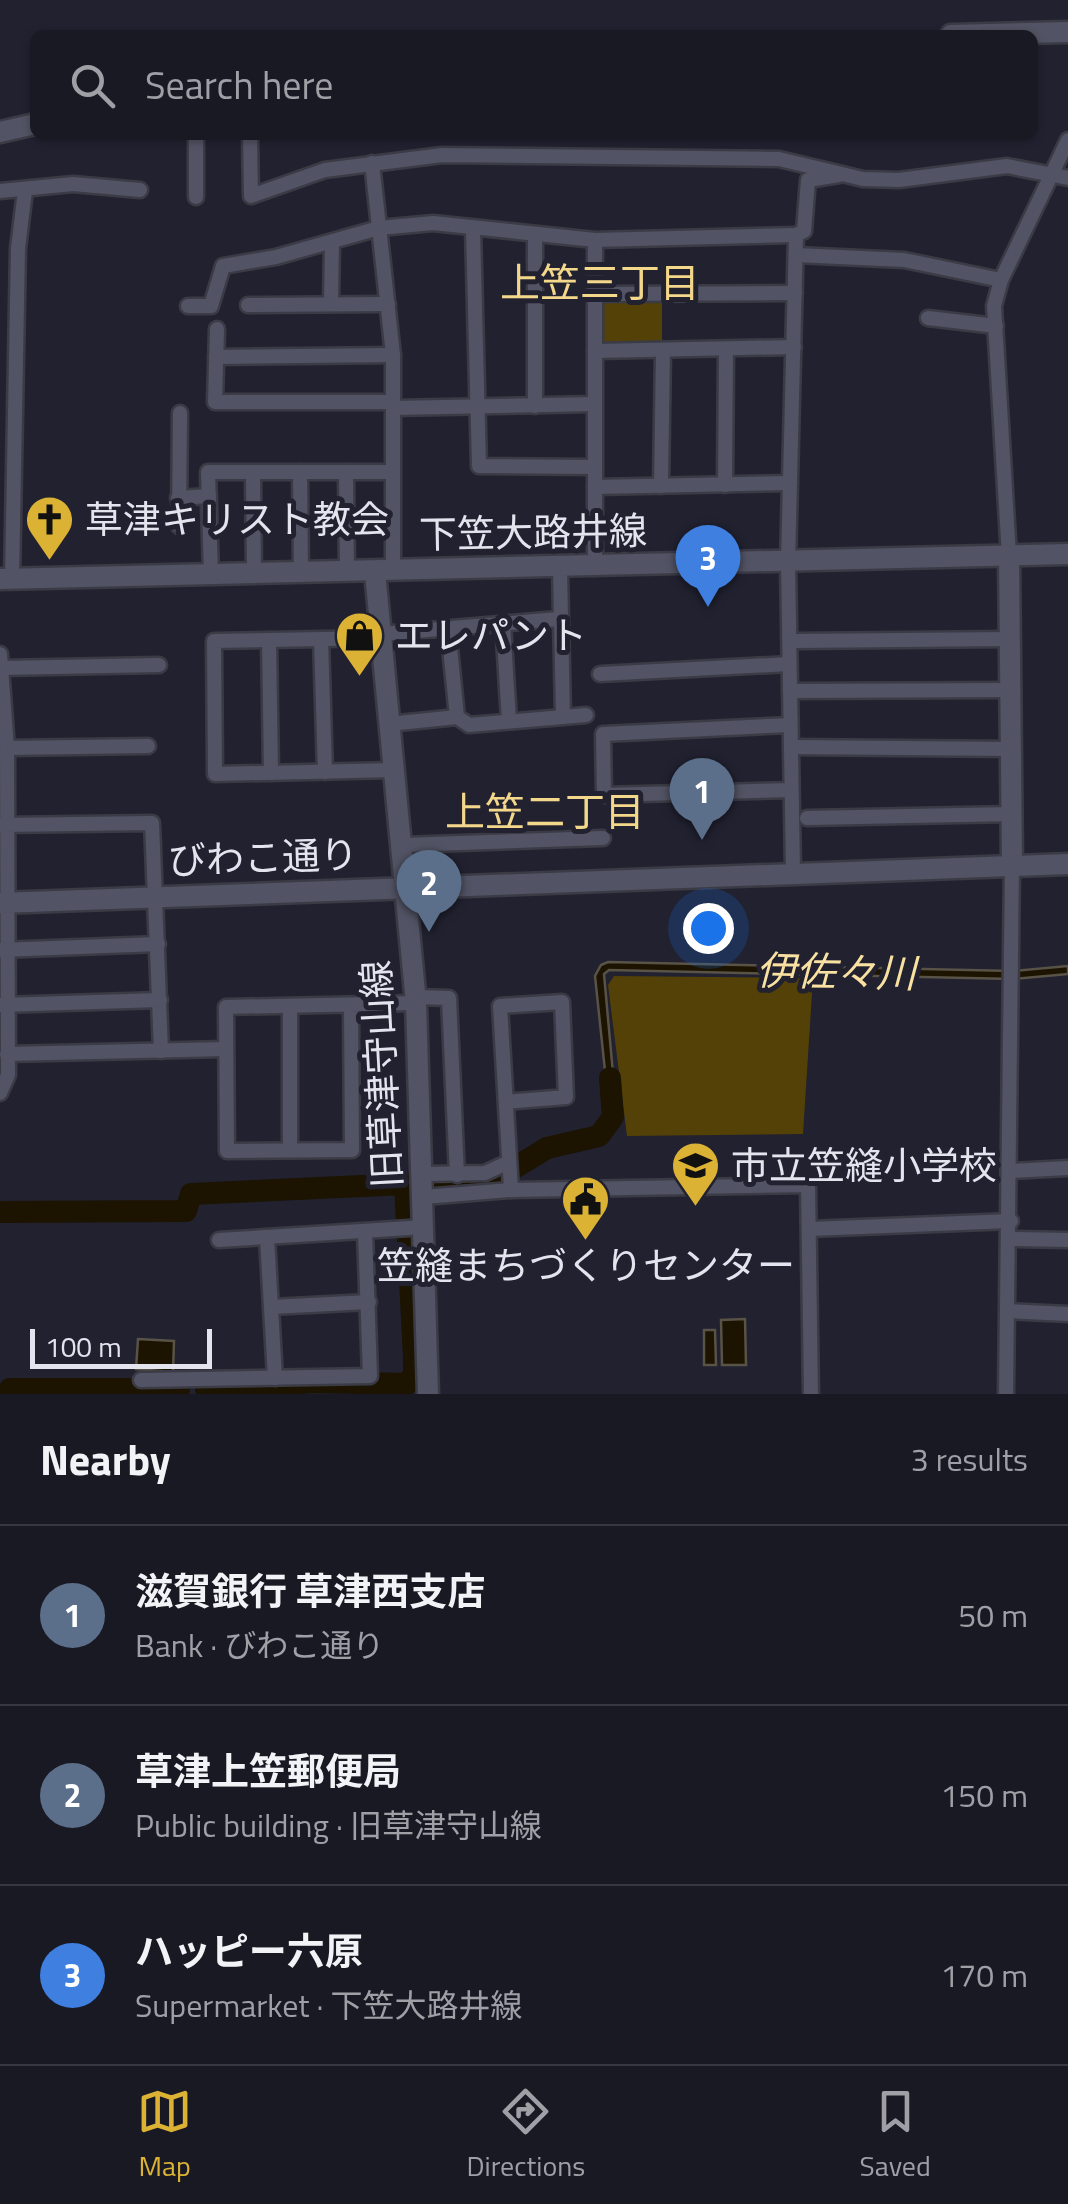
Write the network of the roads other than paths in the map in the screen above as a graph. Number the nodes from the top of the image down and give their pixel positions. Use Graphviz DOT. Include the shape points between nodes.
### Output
graph roads {
  1 [pos="1068,32"];
  2 [pos="1038,33"];
  3 [pos="30,125"];
  4 [pos="0,132"];
  5 [pos="196,140"];
  6 [pos="250,140"];
  7 [pos="1068,140"];
  8 [pos="372,163"];
  9 [pos="1052,173"];
  10 [pos="852,175"];
  11 [pos="1068,178"];
  12 [pos="140,190"];
  13 [pos="0,191"];
  14 [pos="26,191"];
  15 [pos="196,197"];
  16 [pos="380,228"];
  17 [pos="473,229"];
  18 [pos="534,234"];
  19 [pos="796,236"];
  20 [pos="596,240"];
  21 [pos="332,242"];
  22 [pos="796,255"];
  23 [pos="1002,280"];
  24 [pos="795,293"];
  25 [pos="595,294"];
  26 [pos="331,304"];
  27 [pos="388,304"];
  28 [pos="248,305"];
  29 [pos="188,306"];
  30 [pos="928,318"];
  31 [pos="996,326"];
  32 [pos="216,330"];
  33 [pos="794,347"];
  34 [pos="726,348"];
  35 [pos="663,350"];
  36 [pos="595,351"];
  37 [pos="393,355"];
  38 [pos="216,357"];
  39 [pos="595,404"];
  40 [pos="393,405"];
  41 [pos="535,406"];
  42 [pos="477,407"];
  43 [pos="180,413"];
  44 [pos="595,467"];
  45 [pos="300,472"];
  46 [pos="346,472"];
  47 [pos="393,472"];
  48 [pos="253,473"];
  49 [pos="790,483"];
  50 [pos="725,484"];
  51 [pos="661,486"];
  52 [pos="595,488"];
  53 [pos="209,496"];
  54 [pos="178,498"];
  55 [pos="178,526"];
  56 [pos="1068,554"];
  57 [pos="1009,556"];
  58 [pos="788,563"];
  59 [pos="560,568"];
  60 [pos="595,568"];
  61 [pos="384,571"];
  62 [pos="301,573"];
  63 [pos="347,573"];
  64 [pos="254,574"];
  65 [pos="211,575"];
  66 [pos="6,579"];
  67 [pos="558,618"];
  68 [pos="503,623"];
  69 [pos="448,628"];
  70 [pos="381,636"];
  71 [pos="320,639"];
  72 [pos="269,640"];
  73 [pos="1010,640"];
  74 [pos="792,641"];
  75 [pos="0,654"];
  76 [pos="789,664"];
  77 [pos="160,665"];
  78 [pos="0,668"];
  79 [pos="600,674"];
  80 [pos="790,690"];
  81 [pos="1010,690"];
  82 [pos="586,715"];
  83 [pos="457,717"];
  84 [pos="563,717"];
  85 [pos="509,721"];
  86 [pos="389,724"];
  87 [pos="790,725"];
  88 [pos="148,746"];
  89 [pos="791,747"];
  90 [pos="6,748"];
  91 [pos="1011,749"];
  92 [pos="394,770"];
  93 [pos="324,772"];
  94 [pos="270,773"];
  95 [pos="792,790"];
  96 [pos="1012,814"];
  97 [pos="807,818"];
  98 [pos="4,825"];
  99 [pos="604,838"];
  100 [pos="403,845"];
  101 [pos="1012,864"];
  102 [pos="1068,864"];
  103 [pos="793,872"];
  104 [pos="406,888"];
  105 [pos="156,896"];
  106 [pos="3,903"];
  107 [pos="158,944"];
  108 [pos="4,949"];
  109 [pos="160,1000"];
  110 [pos="416,1000"];
  111 [pos="4,1005"];
  112 [pos="290,1007"];
  113 [pos="351,1007"];
  114 [pos="226,1049"];
  115 [pos="162,1051"];
  116 [pos="8,1054"];
  117 [pos="0,1092"];
  118 [pos="506,1102"];
  119 [pos="290,1150"];
  120 [pos="1068,1168"];
  121 [pos="1011,1171"];
  122 [pos="457,1174"];
  123 [pos="510,1176"];
  124 [pos="423,1185"];
  125 [pos="1011,1221"];
  126 [pos="413,1228"];
  127 [pos="810,1229"];
  128 [pos="365,1232"];
  129 [pos="267,1237"];
  130 [pos="1011,1239"];
  131 [pos="218,1240"];
  132 [pos="1068,1240"];
  133 [pos="369,1302"];
  134 [pos="271,1307"];
  135 [pos="1008,1311"];
  136 [pos="1068,1314"];
  137 [pos="275,1378"];
  138 [pos="140,1380"];
  139 [pos="193,1387"];
  140 [pos="428,1394"];
  141 [pos="811,1394"];
  142 [pos="1006,1394"];
  1 -- 2 [label="street"];
  3 -- 4 [label="street"];
  5 -- 15 [label="street"];
  6 -- 8 [label="street" via="251,196 325,170"];
  7 -- 9 [label="street"];
  8 -- 10 [label="street" via="442,156 779,159"];
  8 -- 16 [label="street"];
  9 -- 10 [label="street" via="1007,166 934,178"];
  9 -- 11 [label="street"];
  9 -- 23 [label="street"];
  10 -- 19 [label="street" via="808,180 804,231"];
  12 -- 14 [label="street" via="73,184"];
  13 -- 14 [label="street"];
  14 -- 66 [label="street" via="18,248"];
  16 -- 17 [label="street" via="433,223"];
  16 -- 21 [label="street"];
  16 -- 27 [label="street"];
  17 -- 18 [label="street"];
  17 -- 42 [label="street"];
  18 -- 20 [label="street"];
  18 -- 41 [label="street"];
  19 -- 20 [label="street"];
  19 -- 22 [label="street"];
  20 -- 25 [label="street"];
  21 -- 26 [label="street"];
  21 -- 29 [label="street" via="223,266 210,306"];
  22 -- 23 [label="street" via="904,260"];
  22 -- 24 [label="street"];
  23 -- 31 [label="street"];
  24 -- 25 [label="street"];
  24 -- 33 [label="street"];
  25 -- 36 [label="street"];
  26 -- 27 [label="street"];
  26 -- 28 [label="street"];
  27 -- 37 [label="street"];
  30 -- 31 [label="street"];
  31 -- 57 [label="street"];
  32 -- 38 [label="street"];
  33 -- 34 [label="street"];
  33 -- 49 [label="street"];
  34 -- 35 [label="street"];
  34 -- 50 [label="street"];
  35 -- 36 [label="street"];
  35 -- 51 [label="street"];
  36 -- 39 [label="street"];
  37 -- 38 [label="street"];
  37 -- 40 [label="street"];
  38 -- 40 [label="street" via="215,402"];
  39 -- 41 [label="street"];
  39 -- 44 [label="street"];
  40 -- 42 [label="street"];
  40 -- 47 [label="street"];
  41 -- 42 [label="street"];
  42 -- 44 [label="street" via="479,466"];
  43 -- 54 [label="street"];
  44 -- 52 [label="street"];
  45 -- 46 [label="street"];
  45 -- 48 [label="street"];
  45 -- 62 [label="street"];
  46 -- 47 [label="street"];
  46 -- 63 [label="street"];
  47 -- 61 [label="street"];
  48 -- 53 [label="street" via="208,472"];
  48 -- 64 [label="street"];
  49 -- 50 [label="street"];
  49 -- 58 [label="street"];
  50 -- 51 [label="street"];
  51 -- 52 [label="street"];
  52 -- 60 [label="street"];
  53 -- 54 [label="street"];
  53 -- 65 [label="street"];
  54 -- 55 [label="street"];
  56 -- 57 [label="street, 下笠大路井線"];
  57 -- 58 [label="street, 下笠大路井線"];
  57 -- 73 [label="street"];
  58 -- 60 [label="street, 下笠大路井線"];
  58 -- 74 [label="street"];
  59 -- 60 [label="street, 下笠大路井線"];
  59 -- 61 [label="street, 下笠大路井線"];
  59 -- 67 [label="street"];
  61 -- 63 [label="street, 下笠大路井線"];
  61 -- 70 [label="street, 旧草津守山線"];
  62 -- 63 [label="street, 下笠大路井線"];
  62 -- 64 [label="street, 下笠大路井線"];
  64 -- 65 [label="street, 下笠大路井線"];
  65 -- 66 [label="street, 下笠大路井線"];
  67 -- 68 [label="street"];
  67 -- 84 [label="street"];
  68 -- 69 [label="street"];
  68 -- 85 [label="street"];
  69 -- 70 [label="street"];
  69 -- 83 [label="street"];
  70 -- 71 [label="street"];
  70 -- 86 [label="street, 旧草津守山線"];
  71 -- 72 [label="street"];
  71 -- 93 [label="street"];
  72 -- 94 [label="street"];
  72 -- 94 [label="street" via="214,641 215,774"];
  73 -- 74 [label="street"];
  73 -- 81 [label="street"];
  74 -- 76 [label="street"];
  75 -- 78 [label="street"];
  76 -- 79 [label="street"];
  76 -- 80 [label="street"];
  77 -- 78 [label="street"];
  78 -- 90 [label="street"];
  80 -- 81 [label="street"];
  80 -- 87 [label="street"];
  81 -- 91 [label="street"];
  82 -- 84 [label="street"];
  83 -- 85 [label="street" via="470,725"];
  83 -- 86 [label="street"];
  84 -- 85 [label="street"];
  86 -- 92 [label="street, 旧草津守山線"];
  87 -- 89 [label="street"];
  87 -- 95 [label="street" via="603,734 604,796"];
  88 -- 90 [label="street"];
  89 -- 91 [label="street"];
  89 -- 95 [label="street"];
  90 -- 98 [label="street"];
  91 -- 96 [label="street"];
  92 -- 93 [label="street"];
  92 -- 100 [label="street, 旧草津守山線"];
  93 -- 94 [label="street"];
  95 -- 103 [label="street"];
  96 -- 97 [label="street"];
  96 -- 101 [label="street"];
  98 -- 105 [label="street" via="150,821"];
  98 -- 106 [label="street"];
  99 -- 100 [label="street"];
  100 -- 104 [label="street, 旧草津守山線"];
  101 -- 102 [label="street, びわこ通り"];
  101 -- 103 [label="street, びわこ通り"];
  101 -- 121 [label="street"];
  103 -- 104 [label="street, びわこ通り"];
  104 -- 105 [label="street, びわこ通り"];
  104 -- 110 [label="street, 旧草津守山線"];
  105 -- 106 [label="street, びわこ通り"];
  105 -- 107 [label="street"];
  106 -- 108 [label="street"];
  107 -- 108 [label="street"];
  107 -- 109 [label="street"];
  108 -- 111 [label="street"];
  109 -- 111 [label="street"];
  109 -- 115 [label="street"];
  110 -- 113 [label="street"];
  110 -- 122 [label="street" via="449,998"];
  110 -- 124 [label="street, 旧草津守山線"];
  111 -- 116 [label="street"];
  112 -- 113 [label="street"];
  112 -- 114 [label="street" via="226,1007"];
  112 -- 119 [label="street"];
  113 -- 119 [label="street" via="352,1150"];
  114 -- 115 [label="street"];
  114 -- 119 [label="street" via="227,1151"];
  115 -- 116 [label="street"];
  116 -- 117 [label="street"];
  118 -- 118 [label="street" via="500,1006 562,1002 566,1097"];
  118 -- 123 [label="street"];
  120 -- 121 [label="street"];
  121 -- 125 [label="street"];
  122 -- 123 [label="street"];
  122 -- 124 [label="street"];
  123 -- 124 [label="street"];
  123 -- 127 [label="street" via="808,1185"];
  124 -- 126 [label="street, 旧草津守山線"];
  125 -- 127 [label="street"];
  125 -- 130 [label="street"];
  126 -- 128 [label="street"];
  126 -- 140 [label="street, 旧草津守山線"];
  127 -- 141 [label="street"];
  128 -- 129 [label="street"];
  128 -- 133 [label="street"];
  129 -- 131 [label="street"];
  129 -- 134 [label="street"];
  130 -- 132 [label="street"];
  130 -- 135 [label="street"];
  133 -- 134 [label="street"];
  133 -- 137 [label="street" via="370,1376"];
  134 -- 137 [label="street"];
  135 -- 136 [label="street"];
  135 -- 142 [label="street"];
  137 -- 139 [label="street"];
  138 -- 139 [label="street"];
}
